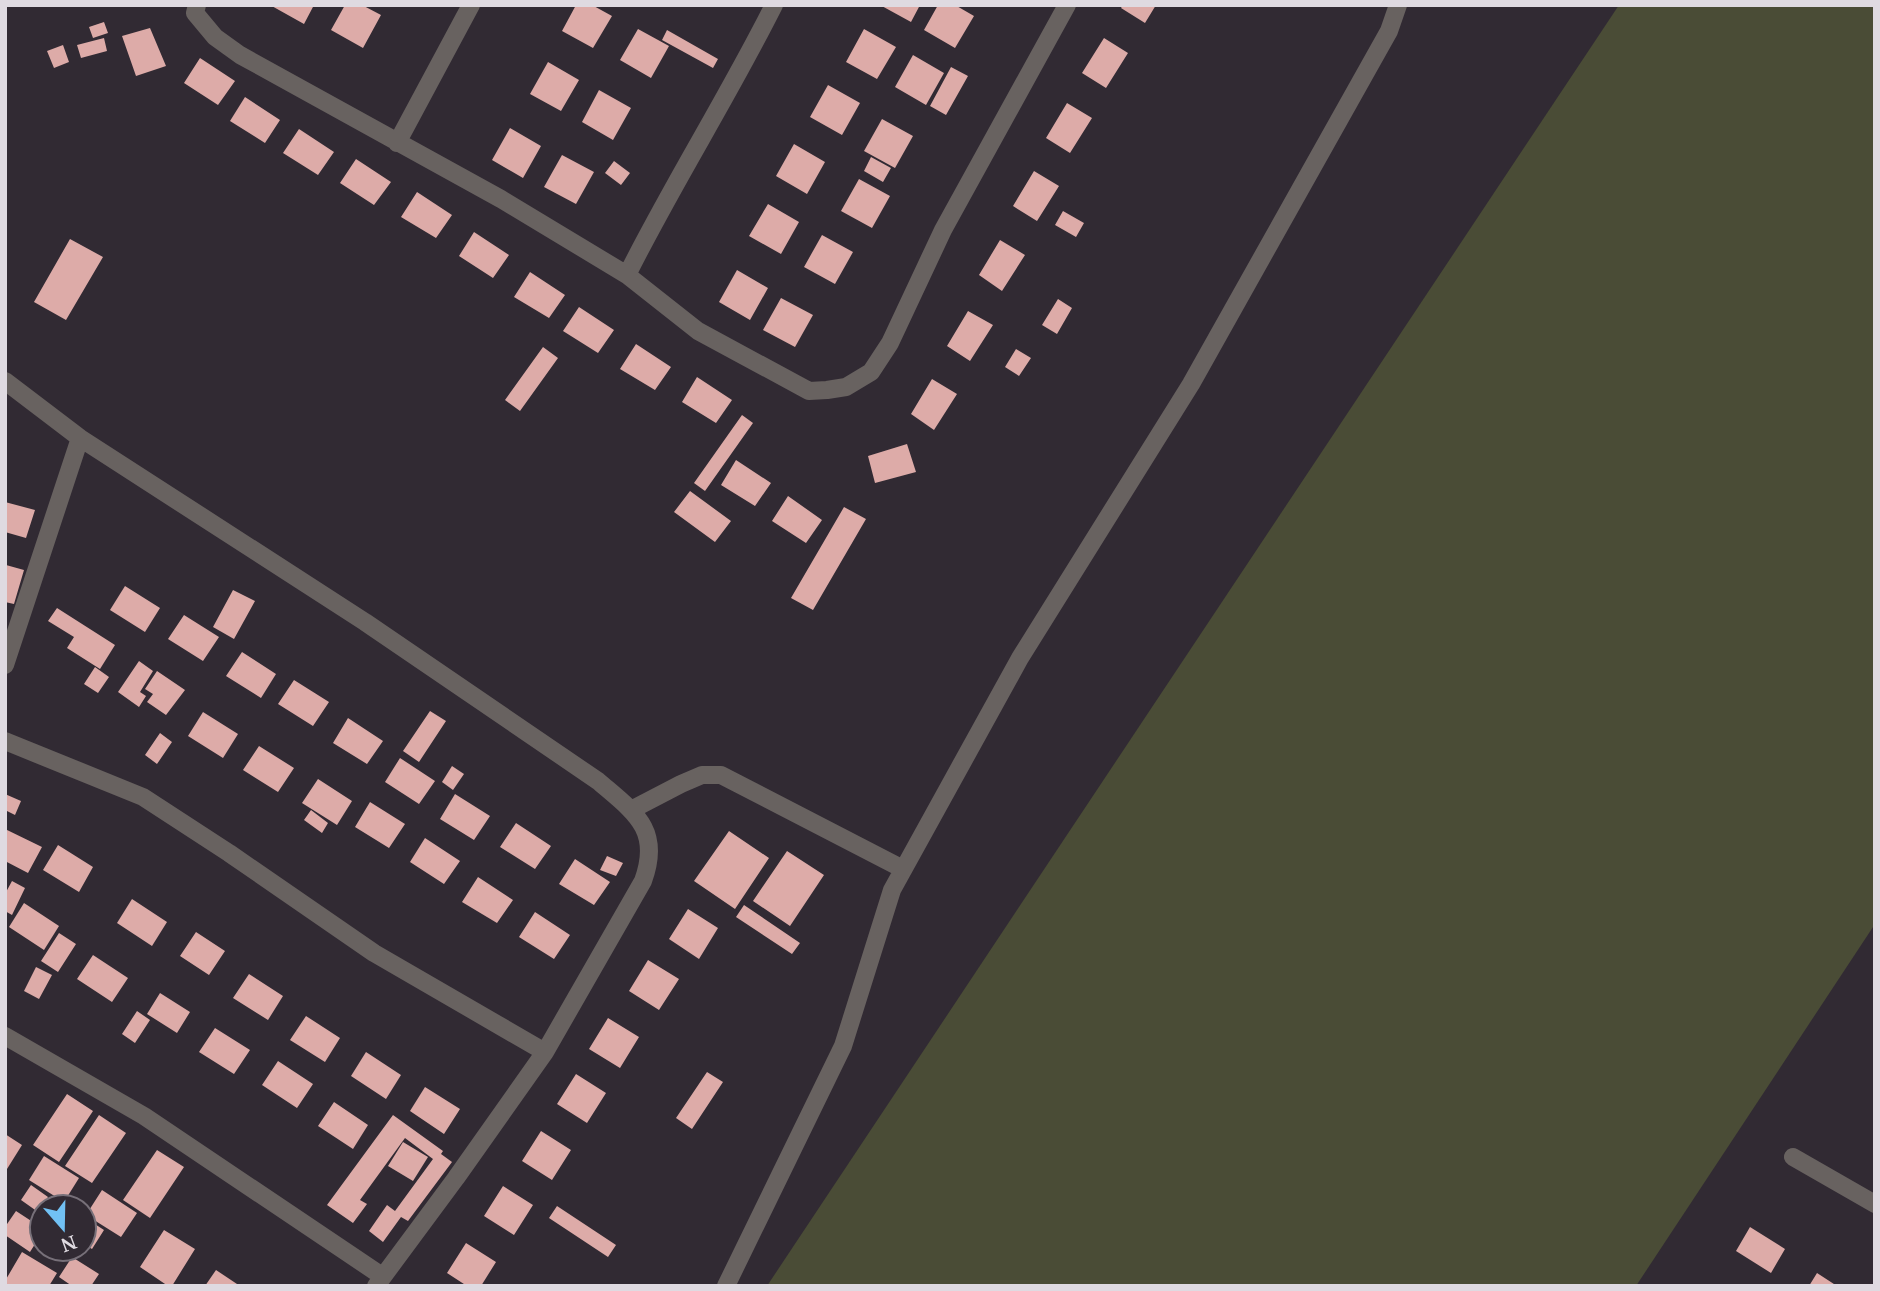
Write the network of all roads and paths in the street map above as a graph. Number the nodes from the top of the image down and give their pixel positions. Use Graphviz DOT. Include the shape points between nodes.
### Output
graph roads {
  1 [pos="197,5"];
  2 [pos="471,5"];
  3 [pos="774,5"];
  4 [pos="1067,5"];
  5 [pos="1398,5"];
  6 [pos="397,143"];
  7 [pos="627,275"];
  8 [pos="5,381"];
  9 [pos="80,438"];
  10 [pos="5,665"];
  11 [pos="5,741"];
  12 [pos="631,810"];
  13 [pos="903,869"];
  14 [pos="5,1036"];
  15 [pos="545,1052"];
  16 [pos="1793,1157"];
  17 [pos="1875,1204"];
  18 [pos="379,1281"];
  19 [pos="726,1286"];
  1 -- 6 [label="street" via="195,13 208,29 240,55"];
  2 -- 6 [label="street"];
  3 -- 7 [label="street"];
  4 -- 7 [label="street" via="871,372 846,387 809,391 698,331"];
  5 -- 13 [label="street" via="1389,31 1191,384 1020,658"];
  6 -- 7 [label="street"];
  8 -- 9 [label="street"];
  9 -- 10 [label="street"];
  9 -- 12 [label="street" via="365,621 598,781"];
  11 -- 15 [label="street" via="143,797 374,953"];
  12 -- 13 [label="street" via="702,775 721,775"];
  12 -- 15 [label="street" via="650,841 649,865"];
  13 -- 19 [label="street" via="892,890 843,1046"];
  14 -- 18 [label="street" via="144,1116"];
  15 -- 18 [label="street"];
  16 -- 17 [label="street"];
}
